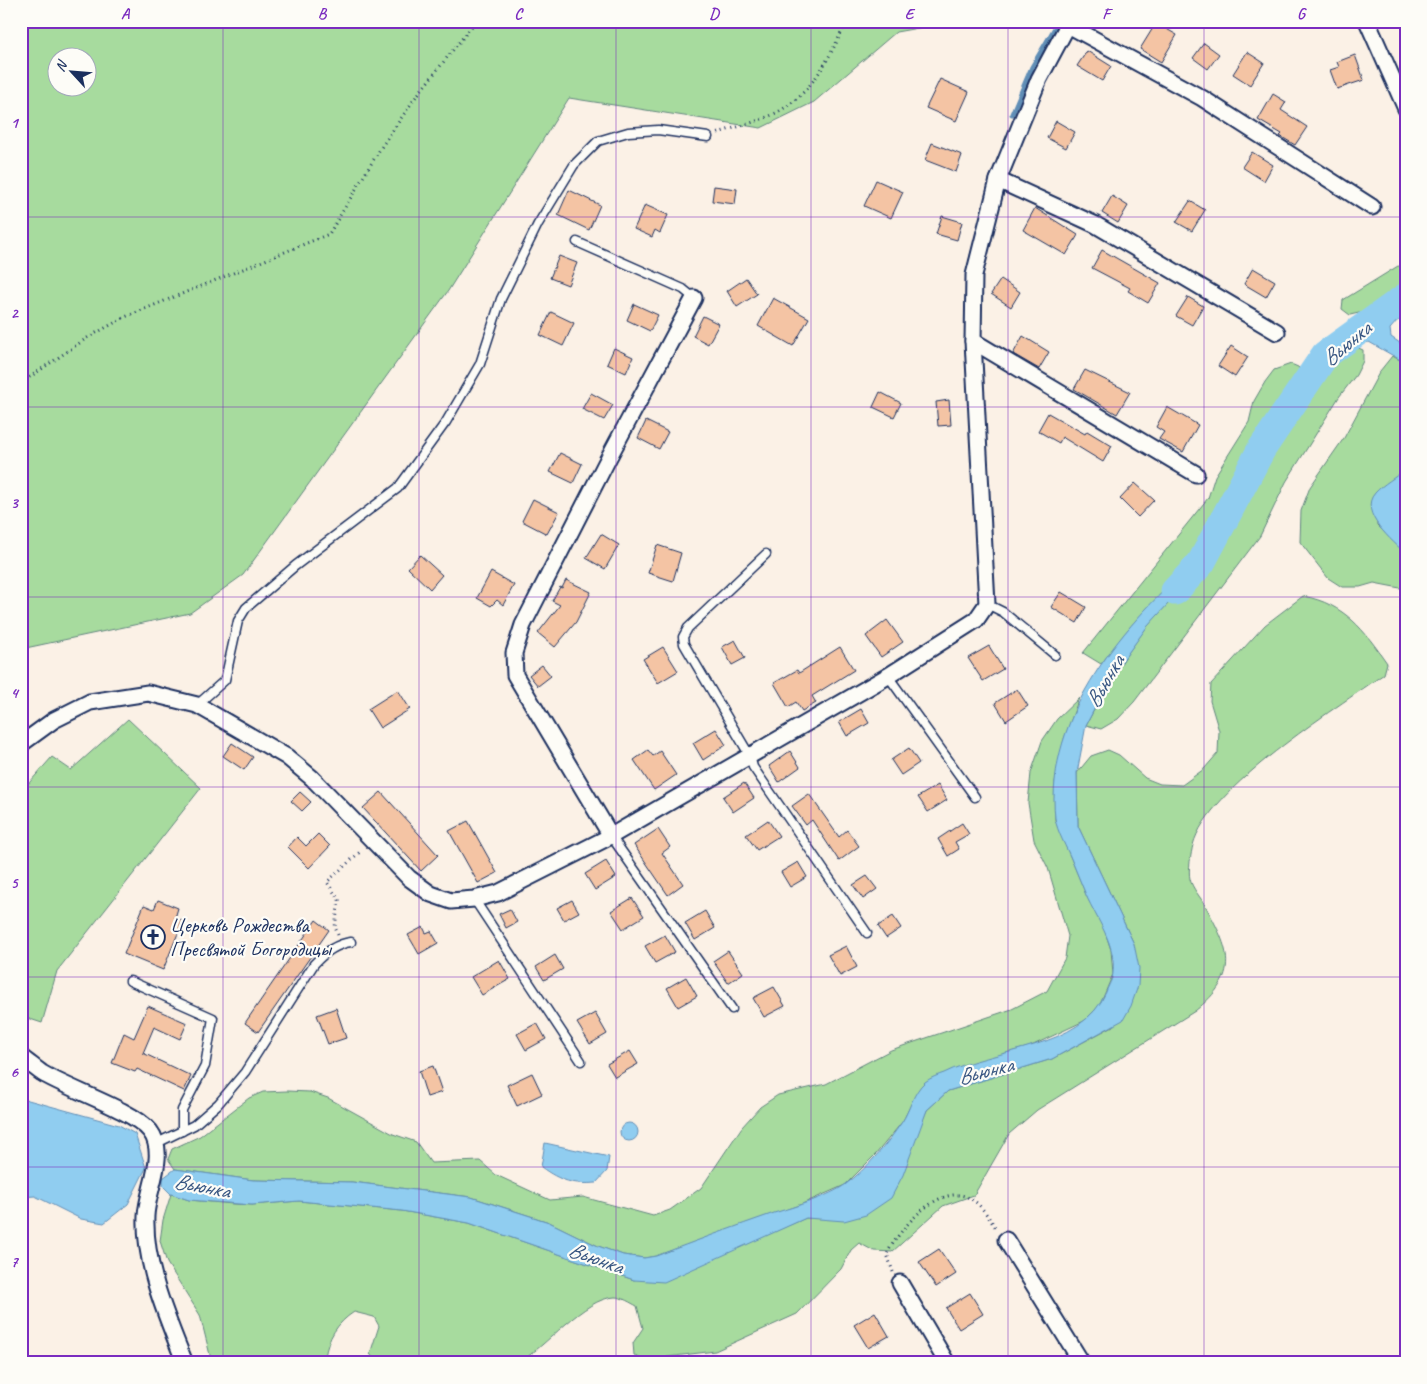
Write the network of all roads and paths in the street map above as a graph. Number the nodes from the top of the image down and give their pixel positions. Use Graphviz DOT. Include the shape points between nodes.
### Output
graph roads {
  1 [pos="476,21"];
  2 [pos="847,21"];
  3 [pos="1367,21"];
  4 [pos="1069,23"];
  5 [pos="1406,109"];
  6 [pos="708,137"];
  7 [pos="998,180"];
  8 [pos="1372,207"];
  9 [pos="578,242"];
  10 [pos="694,298"];
  11 [pos="1277,332"];
  12 [pos="973,341"];
  13 [pos="21,383"];
  14 [pos="1196,474"];
  15 [pos="766,554"];
  16 [pos="987,604"];
  17 [pos="1055,655"];
  18 [pos="888,676"];
  19 [pos="196,705"];
  20 [pos="21,744"];
  21 [pos="750,756"];
  22 [pos="975,797"];
  23 [pos="611,836"];
  24 [pos="372,841"];
  25 [pos="474,899"];
  26 [pos="867,933"];
  27 [pos="351,942"];
  28 [pos="342,943"];
  29 [pos="130,981"];
  30 [pos="732,1009"];
  31 [pos="21,1057"];
  32 [pos="581,1062"];
  33 [pos="182,1131"];
  34 [pos="157,1150"];
  35 [pos="1006,1240"];
  36 [pos="900,1283"];
  37 [pos="185,1363"];
  38 [pos="947,1363"];
  39 [pos="1082,1363"];
  1 -- 13 [label="path" via="410,105 328,234 125,317 87,338"];
  2 -- 6 [label="path" via="824,68 803,94 775,113"];
  3 -- 5 [label="street"];
  4 -- 7 [label="street" via="1039,79"];
  4 -- 8 [label="street" via="1202,98"];
  6 -- 19 [label="lane" via="658,130 628,132 598,142 574,165 538,224 501,299 480,364 446,422 398,488 295,566 246,608 238,621 225,680"];
  7 -- 11 [label="street" via="1096,225"];
  7 -- 12 [label="street" via="974,274"];
  9 -- 10 [label="lane"];
  10 -- 23 [label="street" via="523,625 514,653 515,675"];
  12 -- 14 [label="street"];
  12 -- 16 [label="street"];
  15 -- 21 [label="lane" via="688,628 683,637 684,644"];
  16 -- 17 [label="lane" via="1003,612"];
  16 -- 18 [label="street" via="976,620"];
  18 -- 21 [label="street"];
  18 -- 22 [label="lane"];
  19 -- 20 [label="street" via="148,693 99,700 54,720"];
  19 -- 24 [label="street" via="287,758 312,778"];
  21 -- 23 [label="street"];
  21 -- 26 [label="lane" via="753,766"];
  23 -- 25 [label="street" via="498,893"];
  23 -- 30 [label="lane"];
  24 -- 25 [label="street" via="409,878 431,894 451,901"];
  24 -- 28 [label="path" via="327,882 339,900 335,927"];
  25 -- 32 [label="lane"];
  27 -- 28 [label="lane"];
  28 -- 33 [label="lane" via="323,954 314,964 245,1072 229,1091 194,1125"];
  29 -- 33 [label="lane" via="213,1018 205,1066 182,1110"];
  31 -- 34 [label="street" via="42,1073 134,1118 149,1130"];
  33 -- 34 [label="lane"];
  34 -- 37 [label="street" via="146,1216 151,1268"];
  35 -- 36 [label="path" via="974,1200 955,1194 943,1197 911,1218 894,1239 887,1254 890,1267"];
  35 -- 39 [label="street"];
  36 -- 38 [label="street"];
}
